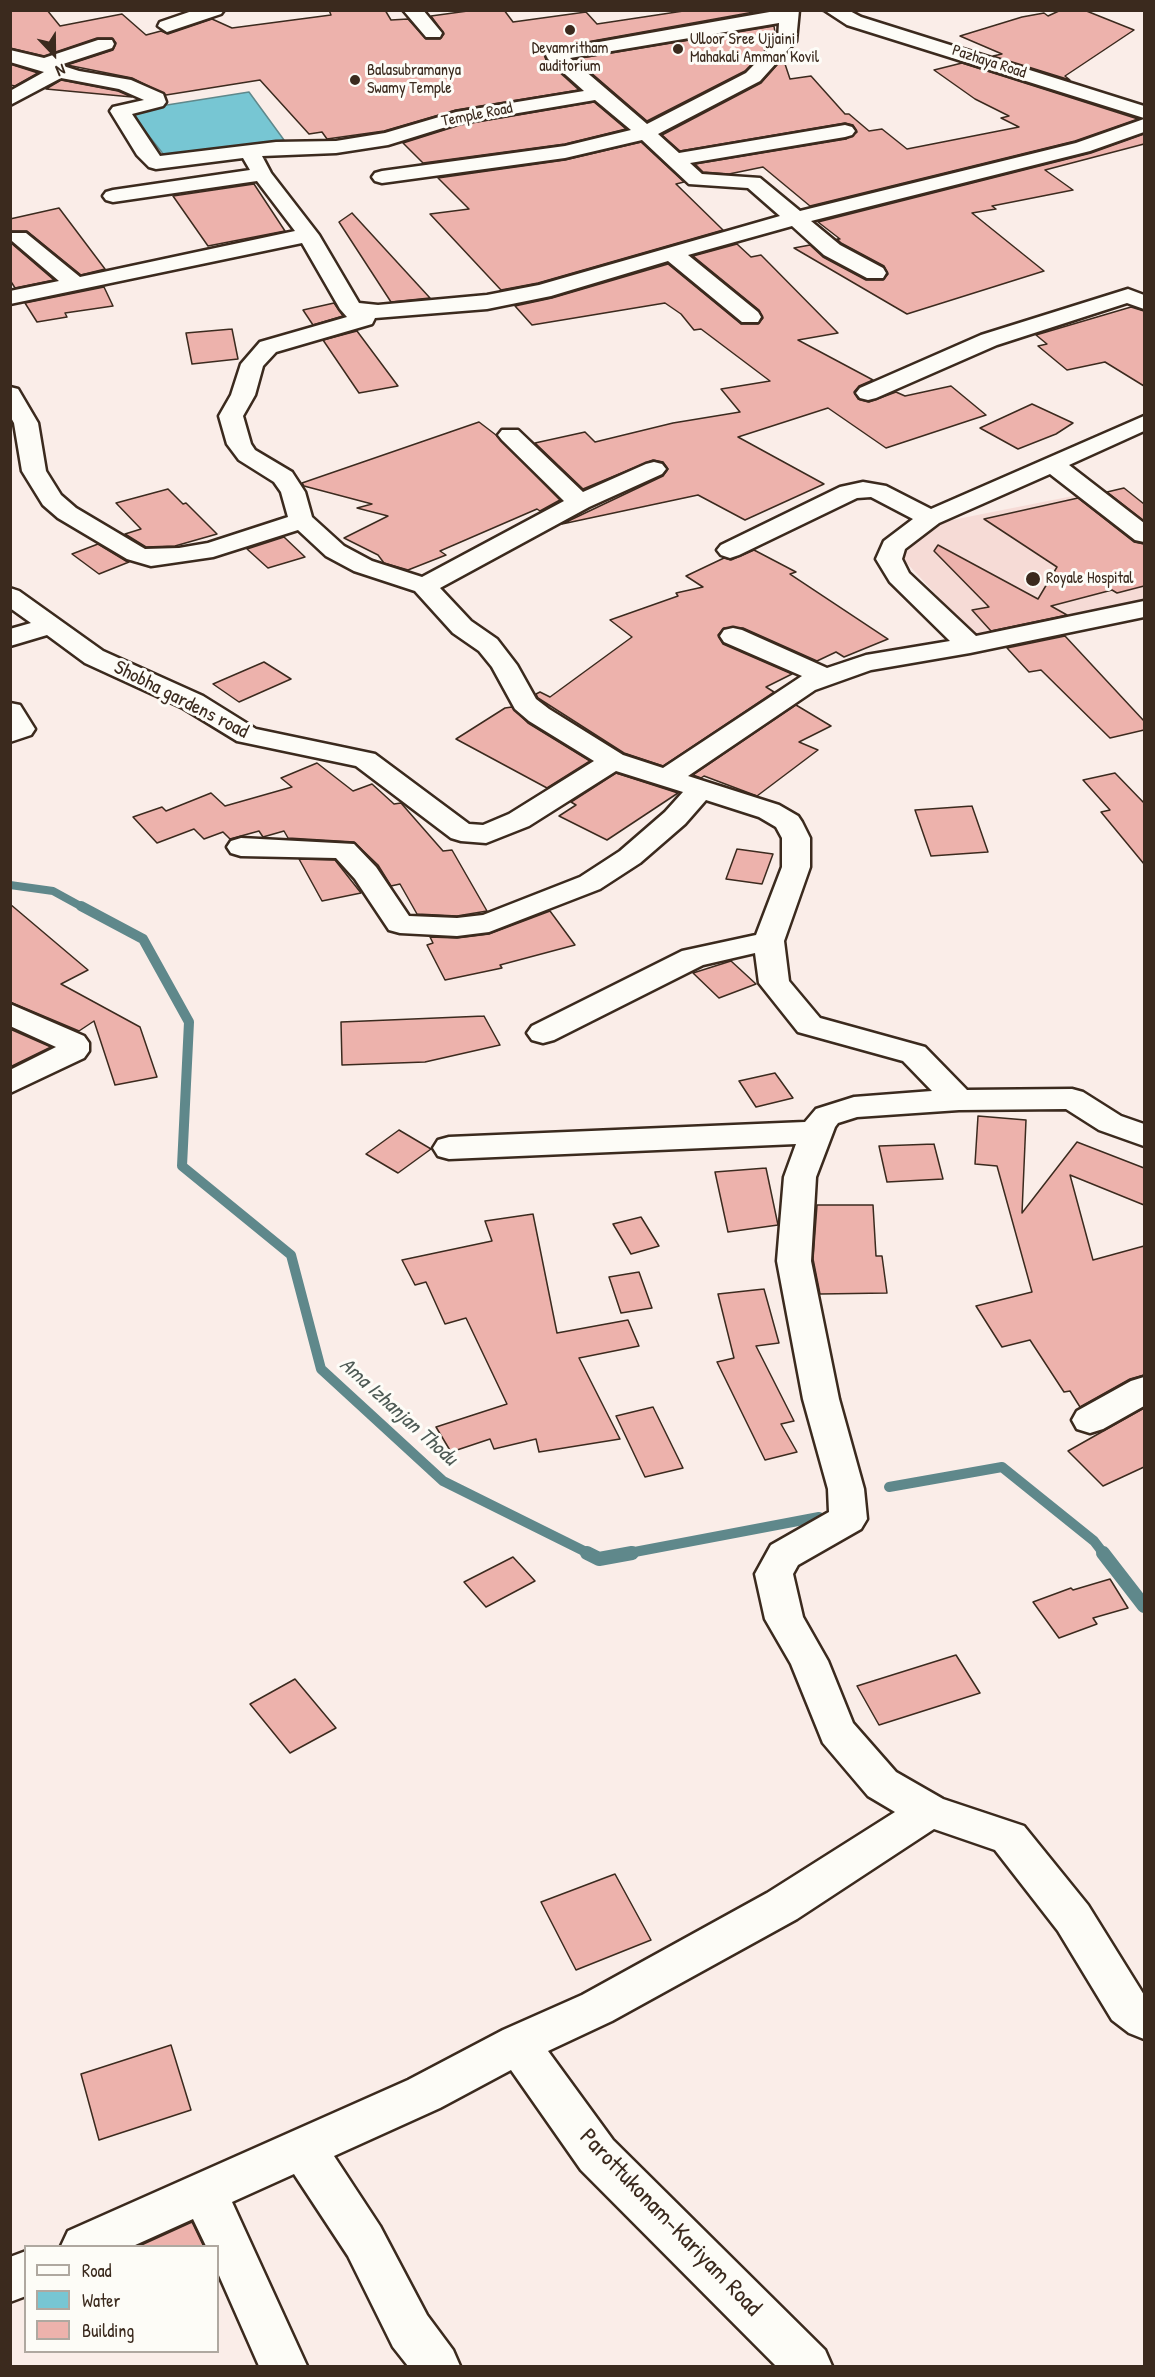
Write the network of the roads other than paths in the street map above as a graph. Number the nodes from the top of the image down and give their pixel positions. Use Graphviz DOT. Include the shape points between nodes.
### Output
graph roads {
  1 [pos="215,10"];
  2 [pos="412,10"];
  3 [pos="834,10"];
  4 [pos="790,14"];
  5 [pos="167,26"];
  6 [pos="434,33"];
  7 [pos="105,44"];
  8 [pos="10,56"];
  9 [pos="51,68"];
  10 [pos="599,94"];
  11 [pos="10,99"];
  12 [pos="1144,112"];
  13 [pos="1144,124"];
  14 [pos="845,131"];
  15 [pos="645,132"];
  16 [pos="250,151"];
  17 [pos="675,160"];
  18 [pos="262,174"];
  19 [pos="382,177"];
  20 [pos="113,196"];
  21 [pos="794,219"];
  22 [pos="308,235"];
  23 [pos="19,237"];
  24 [pos="674,255"];
  25 [pos="874,273"];
  26 [pos="75,284"];
  27 [pos="10,298"];
  28 [pos="1144,303"];
  29 [pos="351,309"];
  30 [pos="750,317"];
  31 [pos="10,393"];
  32 [pos="868,393"];
  33 [pos="1144,423"];
  34 [pos="510,435"];
  35 [pos="1052,464"];
  36 [pos="654,469"];
  37 [pos="580,502"];
  38 [pos="930,518"];
  39 [pos="302,521"];
  40 [pos="1144,535"];
  41 [pos="730,550"];
  42 [pos="424,586"];
  43 [pos="11,596"];
  44 [pos="1144,609"];
  45 [pos="51,625"];
  46 [pos="734,636"];
  47 [pos="10,638"];
  48 [pos="970,645"];
  49 [pos="826,677"];
  50 [pos="10,711"];
  51 [pos="10,734"];
  52 [pos="614,762"];
  53 [pos="666,778"];
  54 [pos="699,791"];
  55 [pos="241,847"];
  56 [pos="769,941"];
  57 [pos="10,1014"];
  58 [pos="543,1033"];
  59 [pos="10,1083"];
  60 [pos="959,1100"];
  61 [pos="818,1132"];
  62 [pos="1144,1136"];
  63 [pos="449,1148"];
  64 [pos="1144,1390"];
  65 [pos="1090,1420"];
  66 [pos="929,1811"];
  67 [pos="1144,2020"];
  68 [pos="518,2044"];
  69 [pos="303,2148"];
  70 [pos="204,2192"];
  71 [pos="88,2245"];
  72 [pos="24,2274"];
  73 [pos="10,2280"];
  74 [pos="283,2367"];
  75 [pos="436,2367"];
  76 [pos="808,2367"];
  1 -- 5 [label="street"];
  2 -- 6 [label="street"];
  3 -- 12 [label="street, Pazhaya Road" via="854,21"];
  4 -- 10 [label="street" via="555,55"];
  4 -- 15 [label="street" via="787,41 753,77"];
  7 -- 9 [label="street"];
  8 -- 9 [label="street"];
  9 -- 11 [label="street"];
  9 -- 16 [label="street, Temple Road" via="124,84 156,98 149,105 120,111 156,163"];
  10 -- 15 [label="street"];
  10 -- 16 [label="street, Temple Road" via="456,118 388,140"];
  13 -- 21 [label="street" via="1083,147"];
  14 -- 17 [label="street"];
  15 -- 17 [label="street"];
  15 -- 19 [label="street" via="565,152"];
  16 -- 18 [label="street"];
  17 -- 21 [label="street" via="696,180 753,182"];
  18 -- 20 [label="street"];
  18 -- 22 [label="street"];
  21 -- 24 [label="street"];
  21 -- 25 [label="street" via="832,250"];
  22 -- 26 [label="street"];
  22 -- 29 [label="street"];
  23 -- 26 [label="street"];
  24 -- 29 [label="street" via="487,302 378,312"];
  24 -- 30 [label="street"];
  26 -- 27 [label="street"];
  28 -- 32 [label="street" via="1128,296 989,340"];
  29 -- 39 [label="street" via="364,319 268,347 252,364 243,395 231,416 239,444 248,455 283,477 293,492"];
  31 -- 39 [label="street" via="26,423 34,471 52,500 136,554 151,558 179,556"];
  33 -- 35 [label="street"];
  34 -- 37 [label="street"];
  35 -- 38 [label="street"];
  35 -- 40 [label="street"];
  36 -- 37 [label="street"];
  37 -- 42 [label="street"];
  38 -- 41 [label="street" via="877,491 863,489 849,492"];
  38 -- 48 [label="street" via="893,546 889,559 899,577"];
  39 -- 42 [label="street" via="363,566"];
  42 -- 52 [label="street" via="462,627 488,645 525,703"];
  43 -- 45 [label="street, Shobha gardens road"];
  44 -- 48 [label="street"];
  45 -- 47 [label="street"];
  45 -- 52 [label="street, Shobha gardens road" via="94,657 193,702 247,735 365,760 461,832 486,834 519,820"];
  46 -- 49 [label="street"];
  48 -- 49 [label="street" via="866,663"];
  49 -- 53 [label="street" via="806,684"];
  50 -- 51 [label="street" via="21,729"];
  52 -- 53 [label="street"];
  53 -- 54 [label="street"];
  54 -- 55 [label="street" via="630,857 590,883 489,923 457,927 400,924 366,873 344,850"];
  54 -- 56 [label="street" via="768,811 788,822 796,838 796,867"];
  56 -- 58 [label="street" via="693,958"];
  56 -- 60 [label="street" via="774,983 809,1025 914,1054"];
  57 -- 59 [label="street" via="73,1043 73,1051"];
  60 -- 61 [label="street" via="854,1107 827,1116"];
  60 -- 62 [label="street" via="1072,1099 1110,1124"];
  61 -- 63 [label="street"];
  61 -- 66 [label="street" via="800,1177 794,1262 821,1399 846,1489 848,1519 784,1555 774,1574 784,1619 809,1661 837,1732 882,1784"];
  64 -- 65 [label="street"];
  66 -- 67 [label="street" via="1009,1838 1073,1918 1127,2007"];
  66 -- 68 [label="street" via="708,1949 597,2008"];
  68 -- 69 [label="street" via="424,2094"];
  68 -- 76 [label="street, Parottukonam-Kariyam Road" via="597,2155"];
  69 -- 70 [label="street"];
  69 -- 75 [label="street" via="364,2241 410,2331"];
  70 -- 71 [label="street"];
  70 -- 74 [label="street"];
  72 -- 73 [label="street"];
}
